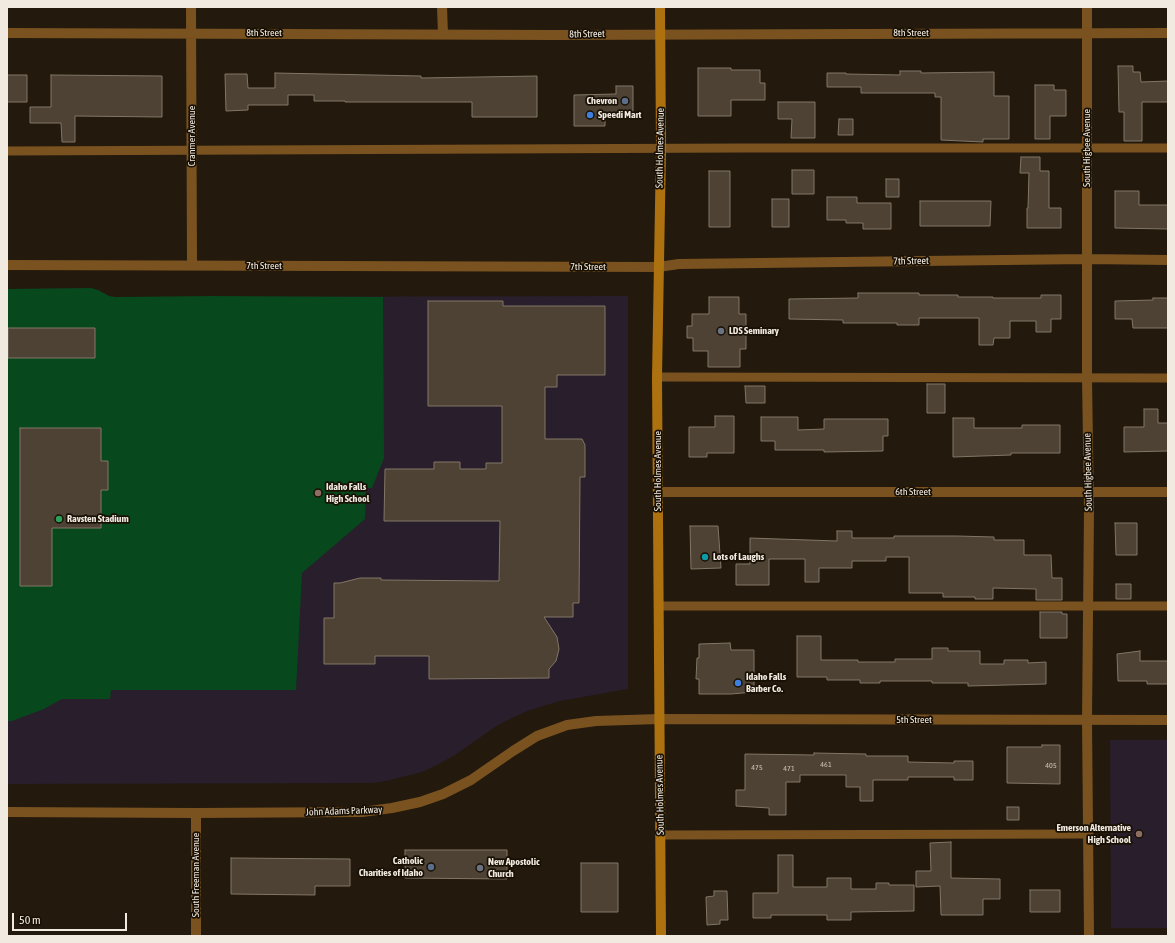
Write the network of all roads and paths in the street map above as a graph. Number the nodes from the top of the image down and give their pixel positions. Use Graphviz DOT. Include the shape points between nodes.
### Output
graph roads {
  1 [pos="191,7"];
  2 [pos="442,7"];
  3 [pos="660,7"];
  4 [pos="1087,7"];
  5 [pos="7,33"];
  6 [pos="192,33"];
  7 [pos="1087,33"];
  8 [pos="1168,33"];
  9 [pos="443,34"];
  10 [pos="660,34"];
  11 [pos="1168,148"];
  12 [pos="661,149"];
  13 [pos="1087,149"];
  14 [pos="7,151"];
  15 [pos="192,151"];
  16 [pos="1087,259"];
  17 [pos="1168,260"];
  18 [pos="7,265"];
  19 [pos="192,265"];
  20 [pos="658,267"];
  21 [pos="657,377"];
  22 [pos="1087,378"];
  23 [pos="1168,378"];
  24 [pos="658,492"];
  25 [pos="1089,492"];
  26 [pos="1168,492"];
  27 [pos="659,606"];
  28 [pos="1089,606"];
  29 [pos="1168,606"];
  30 [pos="660,719"];
  31 [pos="1088,720"];
  32 [pos="1168,720"];
  33 [pos="7,812"];
  34 [pos="196,813"];
  35 [pos="1089,834"];
  36 [pos="661,835"];
  37 [pos="196,936"];
  38 [pos="661,936"];
  39 [pos="1089,936"];
  1 -- 6 [label="street, Cranmer Avenue"];
  2 -- 9 [label="street"];
  3 -- 10 [label="main road, South Holmes Avenue"];
  4 -- 7 [label="street, South Higbee Avenue"];
  5 -- 6 [label="street, 8th Street"];
  6 -- 9 [label="street, 8th Street"];
  6 -- 15 [label="street, Cranmer Avenue"];
  7 -- 8 [label="street, 8th Street"];
  7 -- 10 [label="street, 8th Street"];
  7 -- 13 [label="street, South Higbee Avenue"];
  9 -- 10 [label="street, 8th Street"];
  10 -- 12 [label="main road, South Holmes Avenue"];
  11 -- 13 [label="lane"];
  12 -- 13 [label="lane"];
  12 -- 15 [label="lane"];
  12 -- 20 [label="main road, South Holmes Avenue"];
  13 -- 16 [label="street, South Higbee Avenue"];
  14 -- 15 [label="lane"];
  15 -- 19 [label="street, Cranmer Avenue"];
  16 -- 17 [label="street, 7th Street"];
  16 -- 20 [label="street, 7th Street" via="679,264"];
  16 -- 22 [label="street, South Higbee Avenue"];
  18 -- 19 [label="street, 7th Street"];
  19 -- 20 [label="street, 7th Street"];
  20 -- 21 [label="main road, South Holmes Avenue"];
  21 -- 22 [label="lane"];
  21 -- 24 [label="main road, South Holmes Avenue"];
  22 -- 23 [label="lane"];
  22 -- 25 [label="street, South Higbee Avenue"];
  24 -- 25 [label="street, 6th Street"];
  24 -- 27 [label="main road, South Holmes Avenue"];
  25 -- 26 [label="street, 6th Street"];
  25 -- 28 [label="street, South Higbee Avenue"];
  27 -- 28 [label="lane"];
  27 -- 30 [label="main road, South Holmes Avenue"];
  28 -- 29 [label="lane"];
  28 -- 31 [label="street, South Higbee Avenue"];
  30 -- 31 [label="street, 5th Street"];
  30 -- 34 [label="street, John Adams Parkway" via="596,721 567,726 537,736 471,780 444,794 392,808 362,812"];
  30 -- 36 [label="main road, South Holmes Avenue"];
  31 -- 32 [label="street, 5th Street"];
  31 -- 35 [label="street, South Higbee Avenue"];
  33 -- 34 [label="street, John Adams Parkway"];
  34 -- 37 [label="street, South Freeman Avenue"];
  35 -- 36 [label="lane"];
  35 -- 39 [label="street, South Higbee Avenue"];
  36 -- 38 [label="main road, South Holmes Avenue"];
}
